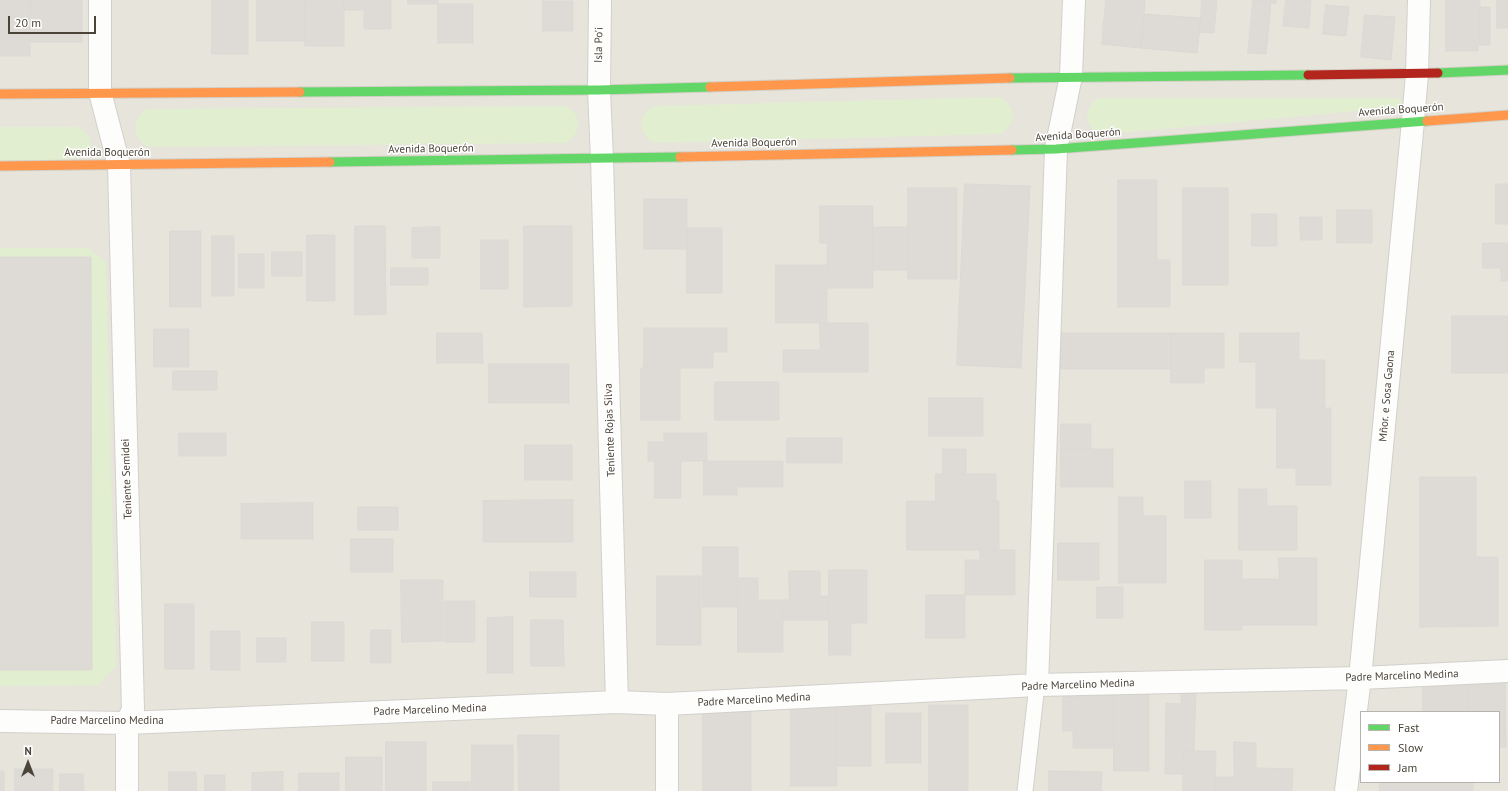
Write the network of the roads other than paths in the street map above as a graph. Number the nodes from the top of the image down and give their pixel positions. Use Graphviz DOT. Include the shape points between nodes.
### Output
graph roads {
  1 [pos="100,0"];
  2 [pos="600,0"];
  3 [pos="1074,0"];
  4 [pos="1419,0"];
  5 [pos="1508,70"];
  6 [pos="1417,74"];
  7 [pos="1071,76"];
  8 [pos="599,90"];
  9 [pos="100,92"];
  10 [pos="0,94"];
  11 [pos="1508,115"];
  12 [pos="1413,121"];
  13 [pos="1056,149"];
  14 [pos="602,159"];
  15 [pos="118,165"];
  16 [pos="0,166"];
  17 [pos="1508,672"];
  18 [pos="1360,678"];
  19 [pos="1036,685"];
  20 [pos="617,702"];
  21 [pos="667,704"];
  22 [pos="0,721"];
  23 [pos="127,723"];
  24 [pos="127,791"];
  25 [pos="667,791"];
  26 [pos="1026,791"];
  27 [pos="1346,791"];
  1 -- 9 [label="street, Teniente Semidei"];
  2 -- 8 [label="street, Isla Po'i"];
  3 -- 7 [label="street"];
  4 -- 6 [label="street, Mñor. e Sosa Gaona"];
  5 -- 6 [label="street"];
  6 -- 7 [label="street"];
  6 -- 12 [label="street, Mñor. e Sosa Gaona"];
  7 -- 8 [label="street"];
  7 -- 13 [label="street"];
  8 -- 9 [label="street"];
  8 -- 14 [label="street, Isla Po'i"];
  9 -- 10 [label="street"];
  9 -- 15 [label="street, Teniente Semidei"];
  11 -- 12 [label="street, Avenida Boquerón"];
  12 -- 13 [label="street, Avenida Boquerón"];
  12 -- 18 [label="street, Mñor. e Sosa Gaona"];
  13 -- 14 [label="street, Avenida Boquerón"];
  13 -- 19 [label="street"];
  14 -- 15 [label="street, Avenida Boquerón"];
  14 -- 20 [label="street, Teniente Rojas Silva"];
  15 -- 16 [label="street, Avenida Boquerón"];
  15 -- 23 [label="street, Teniente Semidei" via="133,709"];
  17 -- 18 [label="street, Padre Marcelino Medina"];
  18 -- 19 [label="street, Padre Marcelino Medina"];
  18 -- 27 [label="street, Mñor. e Sosa Gaona"];
  19 -- 21 [label="street, Padre Marcelino Medina"];
  19 -- 26 [label="lane"];
  20 -- 21 [label="street, Padre Marcelino Medina"];
  20 -- 23 [label="street, Padre Marcelino Medina"];
  21 -- 25 [label="street"];
  22 -- 23 [label="street, Padre Marcelino Medina"];
  23 -- 24 [label="street, Teniente Semidei"];
}
